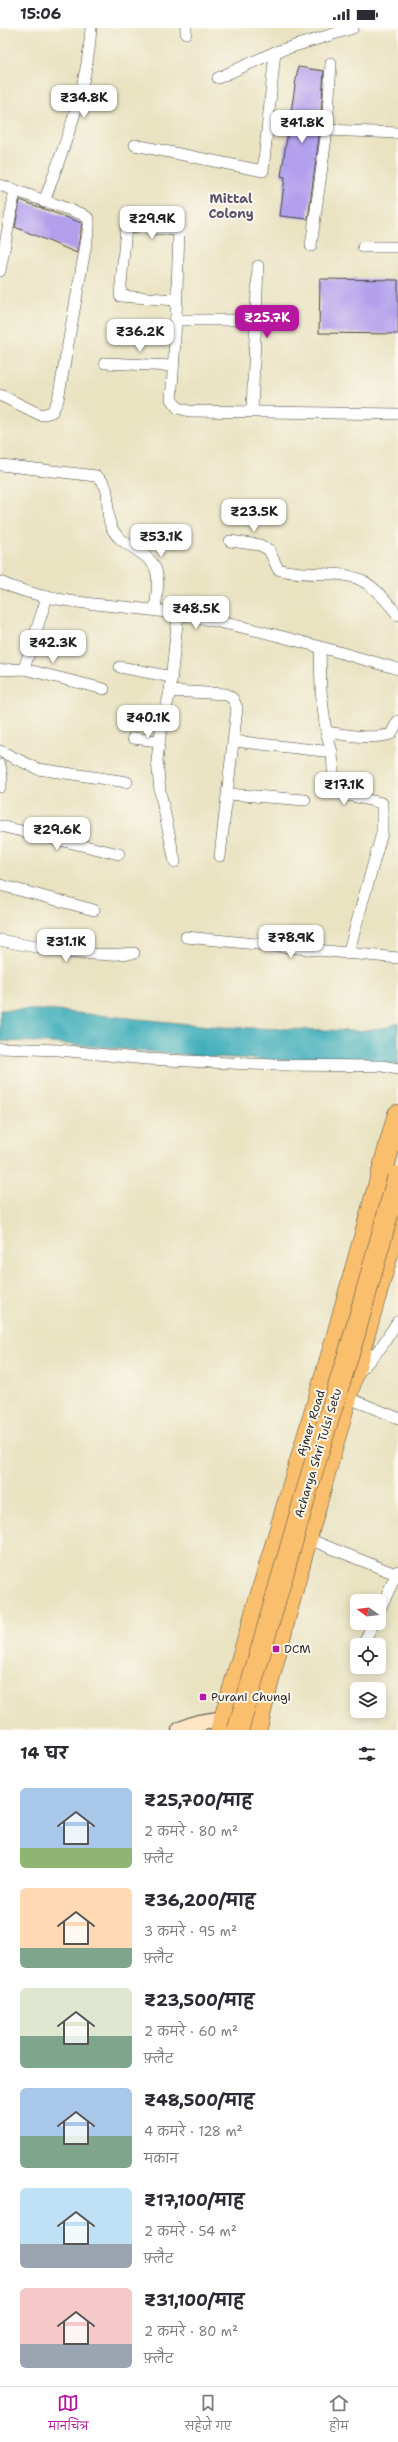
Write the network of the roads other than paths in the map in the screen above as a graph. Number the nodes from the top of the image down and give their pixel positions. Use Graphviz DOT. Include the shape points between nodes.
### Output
graph roads {
  1 [pos="91,28"];
  2 [pos="353,28"];
  3 [pos="275,52"];
  4 [pos="331,63"];
  5 [pos="218,78"];
  6 [pos="327,130"];
  7 [pos="398,133"];
  8 [pos="135,145"];
  9 [pos="0,185"];
  10 [pos="15,191"];
  11 [pos="44,202"];
  12 [pos="311,246"];
  13 [pos="363,247"];
  14 [pos="398,247"];
  15 [pos="258,266"];
  16 [pos="0,271"];
  17 [pos="176,300"];
  18 [pos="175,320"];
  19 [pos="256,320"];
  20 [pos="105,363"];
  21 [pos="174,366"];
  22 [pos="0,394"];
  23 [pos="252,411"];
  24 [pos="398,414"];
  25 [pos="1,465"];
  26 [pos="230,541"];
  27 [pos="0,582"];
  28 [pos="47,597"];
  29 [pos="155,610"];
  30 [pos="178,614"];
  31 [pos="398,615"];
  32 [pos="320,647"];
  33 [pos="120,667"];
  34 [pos="24,669"];
  35 [pos="398,669"];
  36 [pos="0,670"];
  37 [pos="172,677"];
  38 [pos="104,689"];
  39 [pos="170,691"];
  40 [pos="398,721"];
  41 [pos="326,732"];
  42 [pos="133,738"];
  43 [pos="159,741"];
  44 [pos="234,741"];
  45 [pos="0,751"];
  46 [pos="332,752"];
  47 [pos="0,765"];
  48 [pos="127,782"];
  49 [pos="0,787"];
  50 [pos="228,794"];
  51 [pos="305,800"];
  52 [pos="0,826"];
  53 [pos="119,854"];
  54 [pos="220,856"];
  55 [pos="176,862"];
  56 [pos="0,885"];
  57 [pos="94,910"];
  58 [pos="186,937"];
  59 [pos="0,940"];
  60 [pos="134,953"];
  61 [pos="348,954"];
  62 [pos="398,958"];
  63 [pos="0,1048"];
  64 [pos="398,1069"];
  65 [pos="398,1115"];
  66 [pos="398,1177"];
  67 [pos="398,1218"];
  68 [pos="398,1321"];
  69 [pos="349,1389"];
  70 [pos="398,1418"];
  71 [pos="306,1538"];
  72 [pos="398,1573"];
  73 [pos="386,1597"];
  74 [pos="228,1726"];
  75 [pos="258,1726"];
  76 [pos="180,1730"];
  1 -- 11 [label="street" via="80,90 69,132"];
  2 -- 3 [label="street"];
  3 -- 5 [label="street"];
  3 -- 8 [label="street" via="263,171"];
  4 -- 6 [label="street"];
  6 -- 7 [label="street"];
  6 -- 12 [label="street"];
  9 -- 10 [label="street"];
  10 -- 11 [label="street"];
  10 -- 16 [label="street"];
  11 -- 22 [label="street" via="82,214 89,219 90,227 58,400 52,412 41,414"];
  13 -- 14 [label="street"];
  15 -- 19 [label="street"];
  17 -- 17 [label="street" via="179,230 126,227 120,296"];
  17 -- 18 [label="street"];
  18 -- 19 [label="street"];
  18 -- 21 [label="street"];
  19 -- 23 [label="street"];
  20 -- 21 [label="street"];
  21 -- 23 [label="street" via="171,399 178,408 190,411"];
  23 -- 24 [label="street"];
  25 -- 29 [label="street" via="96,476 104,481 107,491 107,514 116,536 148,559 156,570"];
  26 -- 31 [label="street" via="260,545 269,550 278,569 292,574 342,576 362,581 382,596"];
  27 -- 28 [label="street"];
  28 -- 29 [label="street"];
  28 -- 34 [label="street"];
  29 -- 30 [label="street"];
  30 -- 32 [label="street"];
  30 -- 37 [label="street"];
  32 -- 35 [label="street"];
  32 -- 41 [label="street" via="321,691"];
  33 -- 37 [label="street"];
  34 -- 36 [label="street"];
  34 -- 38 [label="street"];
  37 -- 39 [label="street"];
  39 -- 43 [label="street"];
  39 -- 44 [label="street" via="226,694 233,699 237,708"];
  40 -- 41 [label="street" via="391,734 384,736 362,737"];
  41 -- 46 [label="street"];
  42 -- 43 [label="street"];
  43 -- 55 [label="street" via="157,760 160,791"];
  44 -- 46 [label="street"];
  44 -- 50 [label="street"];
  45 -- 48 [label="street" via="38,769"];
  46 -- 61 [label="street" via="334,785 343,794 382,803 382,833"];
  47 -- 49 [label="street"];
  50 -- 51 [label="street"];
  50 -- 54 [label="street"];
  52 -- 53 [label="street"];
  56 -- 57 [label="street"];
  58 -- 61 [label="street"];
  59 -- 60 [label="street" via="68,951 115,955"];
  61 -- 62 [label="street"];
  63 -- 64 [label="street" via="59,1050 146,1059 274,1065 384,1066"];
  65 -- 74 [label="highway, Ajmer Road"];
  66 -- 74 [label="highway, Acharya Shri Tulsi Setu, bridge" via="354,1336"];
  67 -- 69 [label="highway"];
  68 -- 69 [label="street"];
  69 -- 70 [label="street"];
  69 -- 71 [label="highway"];
  71 -- 72 [label="street"];
  71 -- 75 [label="highway"];
  72 -- 73 [label="street"];
  74 -- 75 [label="street"];
  74 -- 76 [label="street" via="189,1726"];
}
